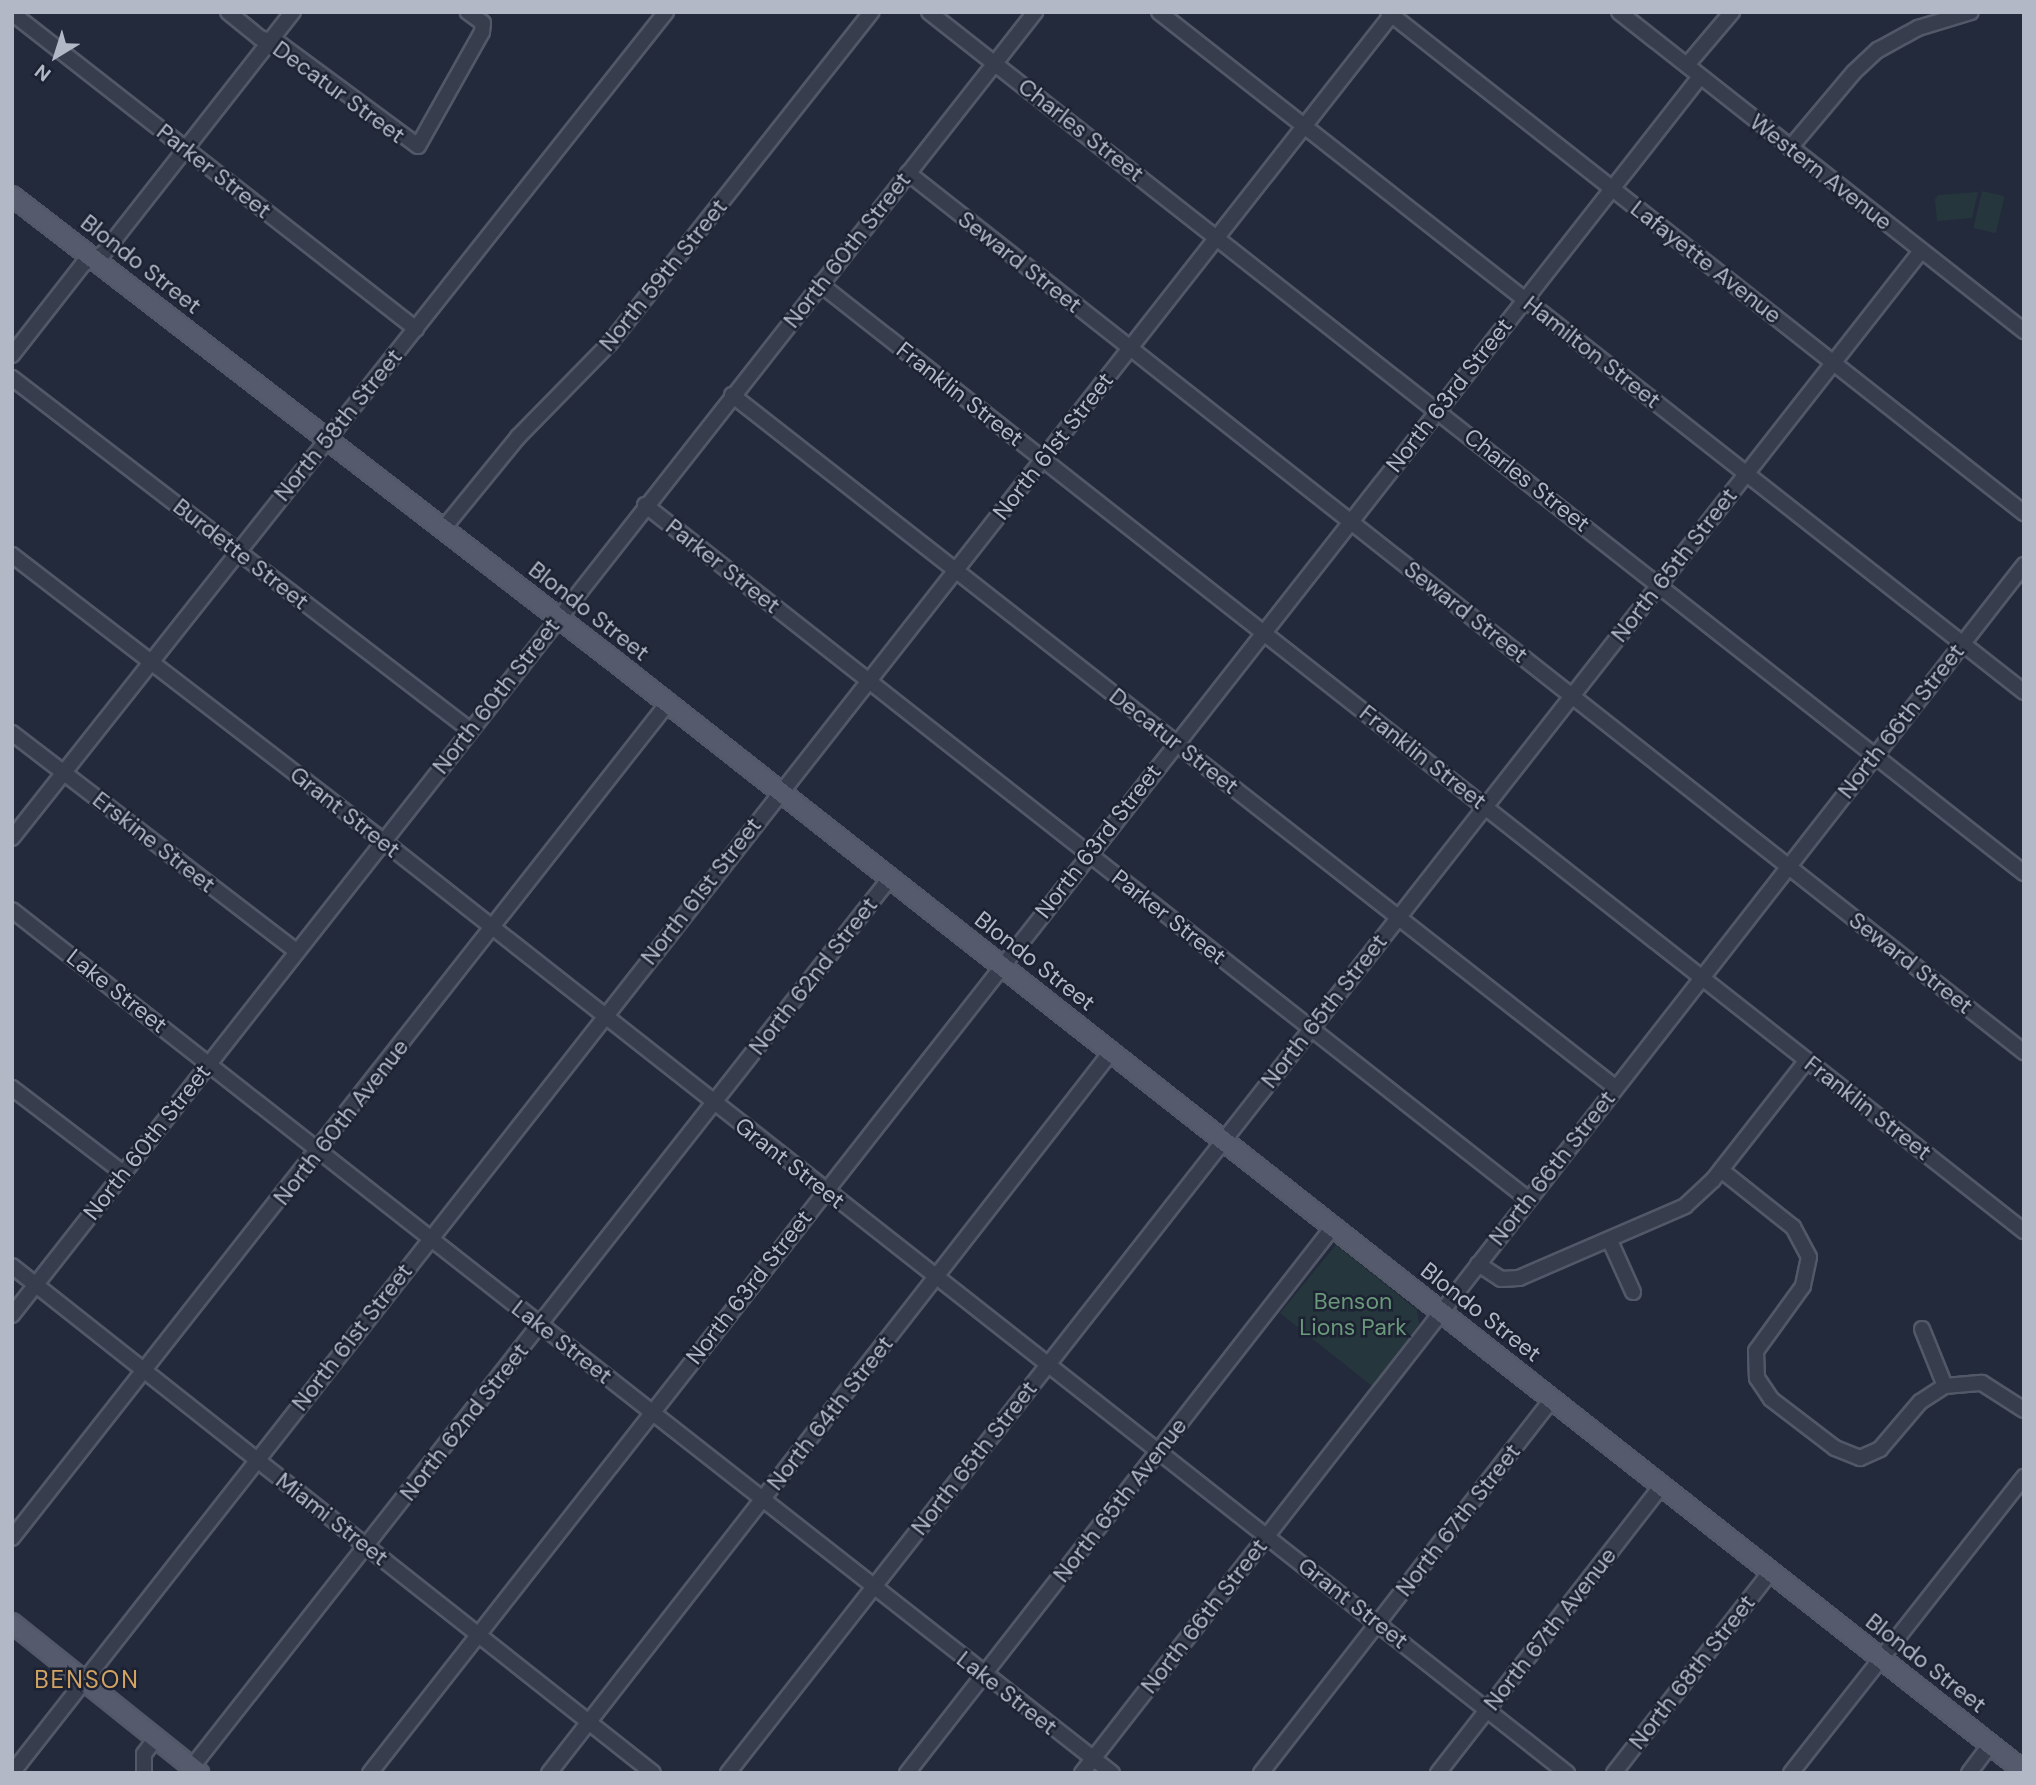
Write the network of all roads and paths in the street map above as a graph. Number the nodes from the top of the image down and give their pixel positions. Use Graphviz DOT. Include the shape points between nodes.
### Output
graph roads {
  1 [pos="228,12"];
  2 [pos="293,12"];
  3 [pos="468,12"];
  4 [pos="666,12"];
  5 [pos="871,12"];
  6 [pos="929,12"];
  7 [pos="1035,12"];
  8 [pos="1159,12"];
  9 [pos="1619,12"];
  10 [pos="1732,12"];
  11 [pos="1971,12"];
  12 [pos="12,13"];
  13 [pos="1391,13"];
  14 [pos="271,41"];
  15 [pos="995,63"];
  16 [pos="1687,65"];
  17 [pos="1700,76"];
  18 [pos="1304,127"];
  19 [pos="1790,148"];
  20 [pos="186,149"];
  21 [pos="908,173"];
  22 [pos="1612,188"];
  23 [pos="12,196"];
  24 [pos="1217,237"];
  25 [pos="1921,251"];
  26 [pos="95,258"];
  27 [pos="820,284"];
  28 [pos="1525,299"];
  29 [pos="416,329"];
  30 [pos="2024,331"];
  31 [pos="1130,348"];
  32 [pos="12,355"];
  33 [pos="1833,362"];
  34 [pos="12,378"];
  35 [pos="732,395"];
  36 [pos="1437,410"];
  37 [pos="326,439"];
  38 [pos="1043,459"];
  39 [pos="1747,473"];
  40 [pos="645,505"];
  41 [pos="2024,513"];
  42 [pos="1350,521"];
  43 [pos="443,528"];
  44 [pos="237,551"];
  45 [pos="12,555"];
  46 [pos="2024,565"];
  47 [pos="956,570"];
  48 [pos="1659,584"];
  49 [pos="557,617"];
  50 [pos="1263,632"];
  51 [pos="1962,643"];
  52 [pos="150,662"];
  53 [pos="868,681"];
  54 [pos="2024,692"];
  55 [pos="1572,695"];
  56 [pos="668,703"];
  57 [pos="470,730"];
  58 [pos="12,733"];
  59 [pos="1176,743"];
  60 [pos="1875,754"];
  61 [pos="64,772"];
  62 [pos="780,792"];
  63 [pos="1485,806"];
  64 [pos="12,838"];
  65 [pos="383,841"];
  66 [pos="1088,854"];
  67 [pos="1788,866"];
  68 [pos="2024,873"];
  69 [pos="890,878"];
  70 [pos="12,911"];
  71 [pos="1398,917"];
  72 [pos="493,928"];
  73 [pos="297,952"];
  74 [pos="1001,965"];
  75 [pos="1702,976"];
  76 [pos="603,1016"];
  77 [pos="1311,1028"];
  78 [pos="1111,1052"];
  79 [pos="2024,1052"];
  80 [pos="1807,1060"];
  81 [pos="210,1063"];
  82 [pos="1615,1087"];
  83 [pos="12,1088"];
  84 [pos="714,1103"];
  85 [pos="1222,1140"];
  86 [pos="320,1150"];
  87 [pos="1721,1170"];
  88 [pos="123,1173"];
  89 [pos="825,1190"];
  90 [pos="1528,1199"];
  91 [pos="1333,1227"];
  92 [pos="2024,1231"];
  93 [pos="430,1237"];
  94 [pos="1610,1241"];
  95 [pos="12,1265"];
  96 [pos="1478,1265"];
  97 [pos="936,1278"];
  98 [pos="36,1284"];
  99 [pos="1633,1292"];
  100 [pos="1441,1312"];
  101 [pos="12,1315"];
  102 [pos="541,1325"];
  103 [pos="1922,1329"];
  104 [pos="1047,1365"];
  105 [pos="145,1372"];
  106 [pos="1945,1386"];
  107 [pos="1552,1399"];
  108 [pos="2024,1410"];
  109 [pos="652,1412"];
  110 [pos="1157,1452"];
  111 [pos="256,1459"];
  112 [pos="2024,1477"];
  113 [pos="1662,1485"];
  114 [pos="762,1500"];
  115 [pos="1267,1536"];
  116 [pos="12,1538"];
  117 [pos="366,1546"];
  118 [pos="1771,1571"];
  119 [pos="873,1587"];
  120 [pos="12,1623"];
  121 [pos="1378,1623"];
  122 [pos="478,1634"];
  123 [pos="1881,1659"];
  124 [pos="984,1675"];
  125 [pos="84,1681"];
  126 [pos="1487,1709"];
  127 [pos="588,1722"];
  128 [pos="156,1738"];
  129 [pos="1990,1745"];
  130 [pos="1093,1759"];
  131 [pos="196,1770"];
  132 [pos="2024,1771"];
  133 [pos="12,1773"];
  134 [pos="144,1773"];
  135 [pos="370,1773"];
  136 [pos="549,1773"];
  137 [pos="653,1773"];
  138 [pos="728,1773"];
  139 [pos="907,1773"];
  140 [pos="1082,1773"];
  141 [pos="1112,1773"];
  142 [pos="1261,1773"];
  143 [pos="1438,1773"];
  144 [pos="1567,1773"];
  145 [pos="1614,1773"];
  146 [pos="1791,1773"];
  147 [pos="1969,1773"];
  1 -- 14 [label="street, Decatur Street"];
  2 -- 14 [label="street"];
  3 -- 14 [label="street, Decatur Street" via="483,23 418,146"];
  4 -- 29 [label="street, North 58th Street"];
  5 -- 43 [label="street, North 59th Street" via="610,343 518,437"];
  6 -- 15 [label="street, Charles Street"];
  7 -- 15 [label="street, North 60th Street"];
  8 -- 18 [label="street, Hamilton Street"];
  9 -- 16 [label="street, Western Avenue"];
  10 -- 16 [label="street"];
  11 -- 19 [label="street" via="1918,28 1878,50 1841,85"];
  12 -- 20 [label="street, Parker Street"];
  13 -- 18 [label="street, North 61st Street"];
  13 -- 22 [label="street, Lafayette Avenue"];
  14 -- 20 [label="street"];
  15 -- 21 [label="street, North 60th Street"];
  15 -- 24 [label="street, Charles Street"];
  16 -- 17 [label="street, Western Avenue"];
  17 -- 19 [label="street, Western Avenue"];
  17 -- 22 [label="street, North 63rd Street"];
  18 -- 24 [label="street, North 61st Street"];
  18 -- 28 [label="street, Hamilton Street"];
  19 -- 25 [label="street, Western Avenue"];
  20 -- 26 [label="street" via="103,254"];
  20 -- 29 [label="street, Parker Street"];
  21 -- 27 [label="street, North 60th Street"];
  21 -- 31 [label="street, Seward Street"];
  22 -- 28 [label="street, North 63rd Street"];
  22 -- 33 [label="street, Lafayette Avenue"];
  23 -- 26 [label="main road, Blondo Street"];
  24 -- 31 [label="street, North 61st Street"];
  24 -- 36 [label="street, Charles Street"];
  25 -- 30 [label="street, Western Avenue"];
  25 -- 33 [label="street, North 65th Street"];
  26 -- 32 [label="street" via="83,264"];
  26 -- 37 [label="main road, Blondo Street"];
  27 -- 35 [label="street, North 60th Street"];
  27 -- 38 [label="street, Franklin Street"];
  28 -- 36 [label="street, North 63rd Street"];
  28 -- 39 [label="street, Hamilton Street"];
  29 -- 37 [label="street, North 58th Street"];
  31 -- 38 [label="street, North 61st Street"];
  31 -- 42 [label="street, Seward Street"];
  33 -- 39 [label="street, North 65th Street"];
  33 -- 41 [label="street, Lafayette Avenue"];
  34 -- 44 [label="street, Burdette Street"];
  35 -- 40 [label="street, North 60th Street"];
  35 -- 47 [label="street, Decatur Street"];
  36 -- 42 [label="street, North 63rd Street"];
  36 -- 48 [label="street, Charles Street"];
  37 -- 43 [label="main road, Blondo Street"];
  37 -- 44 [label="street, North 58th Street"];
  38 -- 47 [label="street, North 61st Street"];
  38 -- 50 [label="street, Franklin Street"];
  39 -- 48 [label="street, North 65th Street"];
  39 -- 51 [label="street, Hamilton Street"];
  40 -- 49 [label="street, North 60th Street"];
  40 -- 53 [label="street, Parker Street"];
  42 -- 50 [label="street, North 63rd Street"];
  42 -- 55 [label="street, Seward Street"];
  43 -- 49 [label="main road, Blondo Street"];
  44 -- 52 [label="street, North 58th Street"];
  44 -- 57 [label="street, Burdette Street"];
  45 -- 52 [label="street, Grant Street"];
  46 -- 51 [label="street, North 66th Street"];
  47 -- 53 [label="street, North 61st Street"];
  47 -- 59 [label="street, Decatur Street"];
  48 -- 55 [label="street, North 65th Street"];
  48 -- 60 [label="street, Charles Street"];
  49 -- 56 [label="main road, Blondo Street"];
  49 -- 57 [label="street, North 60th Street"];
  50 -- 59 [label="street, North 63rd Street"];
  50 -- 63 [label="street, Franklin Street"];
  51 -- 54 [label="street, Hamilton Street"];
  51 -- 60 [label="street, North 66th Street"];
  52 -- 61 [label="street, North 58th Street"];
  52 -- 65 [label="street, Grant Street"];
  53 -- 62 [label="street, North 61st Street"];
  53 -- 66 [label="street, Parker Street"];
  55 -- 63 [label="street, North 65th Street"];
  55 -- 67 [label="street, Seward Street"];
  56 -- 62 [label="main road, Blondo Street"];
  56 -- 72 [label="street, North 60th Avenue"];
  57 -- 65 [label="street, North 60th Street"];
  58 -- 61 [label="street, Erskine Street"];
  59 -- 66 [label="street, North 63rd Street"];
  59 -- 71 [label="street, Decatur Street"];
  60 -- 67 [label="street, North 66th Street"];
  60 -- 68 [label="street, Charles Street"];
  61 -- 64 [label="street, North 58th Street"];
  61 -- 73 [label="street, Erskine Street"];
  62 -- 69 [label="main road, Blondo Street"];
  62 -- 76 [label="street, North 61st Street"];
  63 -- 71 [label="street, North 65th Street"];
  63 -- 75 [label="street, Franklin Street"];
  65 -- 72 [label="street, Grant Street"];
  65 -- 73 [label="street, North 60th Street"];
  66 -- 74 [label="street, North 63rd Street"];
  66 -- 77 [label="street, Parker Street"];
  67 -- 75 [label="street, North 66th Street"];
  67 -- 79 [label="street, Seward Street"];
  69 -- 74 [label="main road, Blondo Street"];
  69 -- 84 [label="street, North 62nd Street"];
  70 -- 81 [label="street, Lake Street"];
  71 -- 77 [label="street, North 65th Street"];
  71 -- 82 [label="street, Decatur Street"];
  72 -- 76 [label="street, Grant Street"];
  72 -- 86 [label="street, North 60th Avenue"];
  73 -- 81 [label="street, North 60th Street"];
  74 -- 78 [label="main road, Blondo Street"];
  74 -- 89 [label="street, North 63rd Street"];
  75 -- 80 [label="street, Franklin Street"];
  75 -- 82 [label="street, North 66th Street"];
  76 -- 84 [label="street, Grant Street"];
  76 -- 93 [label="street, North 61st Street"];
  77 -- 85 [label="street, North 65th Street"];
  77 -- 90 [label="street, Parker Street"];
  78 -- 85 [label="main road, Blondo Street"];
  78 -- 97 [label="street, North 64th Street"];
  80 -- 87 [label="street"];
  80 -- 92 [label="street, Franklin Street"];
  81 -- 86 [label="street, Lake Street"];
  81 -- 88 [label="street, North 60th Street"];
  82 -- 90 [label="street, North 66th Street"];
  83 -- 88 [label="street"];
  84 -- 89 [label="street, Grant Street"];
  84 -- 102 [label="street, North 62nd Street"];
  85 -- 91 [label="main road, Blondo Street"];
  85 -- 104 [label="street, North 65th Street"];
  86 -- 93 [label="street, Lake Street"];
  86 -- 105 [label="street, North 60th Avenue"];
  87 -- 94 [label="street" via="1685,1206"];
  87 -- 106 [label="street" via="1793,1227 1809,1257 1803,1286 1756,1351 1757,1378 1771,1399 1835,1448 1860,1458 1880,1449 1920,1402"];
  88 -- 98 [label="street, North 60th Street"];
  89 -- 97 [label="street, Grant Street"];
  89 -- 109 [label="street, North 63rd Street"];
  90 -- 96 [label="street, North 66th Street"];
  91 -- 100 [label="main road, Blondo Street"];
  91 -- 110 [label="street, North 65th Avenue"];
  93 -- 102 [label="street, Lake Street"];
  93 -- 111 [label="street, North 61st Street"];
  94 -- 96 [label="street" via="1509,1280"];
  94 -- 99 [label="street"];
  95 -- 98 [label="street, Miami Street"];
  96 -- 100 [label="street, North 66th Street"];
  97 -- 104 [label="street, Grant Street"];
  97 -- 114 [label="street, North 64th Street"];
  98 -- 101 [label="street, North 60th Street"];
  98 -- 105 [label="street, Miami Street"];
  100 -- 107 [label="main road, Blondo Street"];
  100 -- 115 [label="street, North 66th Street"];
  102 -- 109 [label="street, Lake Street"];
  102 -- 117 [label="street, North 62nd Street"];
  103 -- 106 [label="street"];
  104 -- 110 [label="street, Grant Street"];
  104 -- 119 [label="street, North 65th Street"];
  105 -- 111 [label="street, Miami Street"];
  105 -- 116 [label="street, North 60th Avenue"];
  106 -- 108 [label="street" via="1982,1382"];
  107 -- 113 [label="main road, Blondo Street"];
  107 -- 121 [label="street, North 67th Street"];
  109 -- 114 [label="street, Lake Street"];
  109 -- 122 [label="street, North 63rd Street"];
  110 -- 115 [label="street, Grant Street"];
  110 -- 124 [label="street, North 65th Avenue"];
  111 -- 117 [label="street, Miami Street"];
  111 -- 125 [label="street, North 61st Street"];
  112 -- 123 [label="street"];
  113 -- 118 [label="main road, Blondo Street"];
  113 -- 126 [label="street, North 67th Avenue"];
  114 -- 119 [label="street, Lake Street"];
  114 -- 127 [label="street, North 64th Street"];
  115 -- 121 [label="street, Grant Street"];
  115 -- 130 [label="street, North 66th Street"];
  117 -- 122 [label="street, Miami Street"];
  117 -- 131 [label="street, North 62nd Street"];
  118 -- 123 [label="main road, Blondo Street"];
  118 -- 145 [label="street, North 68th Street"];
  119 -- 124 [label="street, Lake Street"];
  119 -- 138 [label="street, North 65th Street"];
  120 -- 125 [label="main road"];
  121 -- 126 [label="street, Grant Street"];
  121 -- 142 [label="street, North 67th Street"];
  122 -- 127 [label="street, Miami Street"];
  122 -- 135 [label="street, North 63rd Street"];
  123 -- 129 [label="main road, Blondo Street"];
  123 -- 146 [label="street"];
  124 -- 130 [label="street, Lake Street"];
  124 -- 139 [label="street, North 65th Avenue"];
  125 -- 128 [label="main road"];
  125 -- 133 [label="street, North 61st Street"];
  126 -- 143 [label="street, North 67th Avenue"];
  126 -- 144 [label="street, Grant Street"];
  127 -- 136 [label="street, North 64th Street"];
  127 -- 137 [label="street, Miami Street"];
  128 -- 131 [label="main road"];
  128 -- 134 [label="street" via="144,1754"];
  129 -- 132 [label="main road, Blondo Street"];
  129 -- 147 [label="street"];
  130 -- 140 [label="street, North 66th Street"];
  130 -- 141 [label="street, Lake Street"];
}
